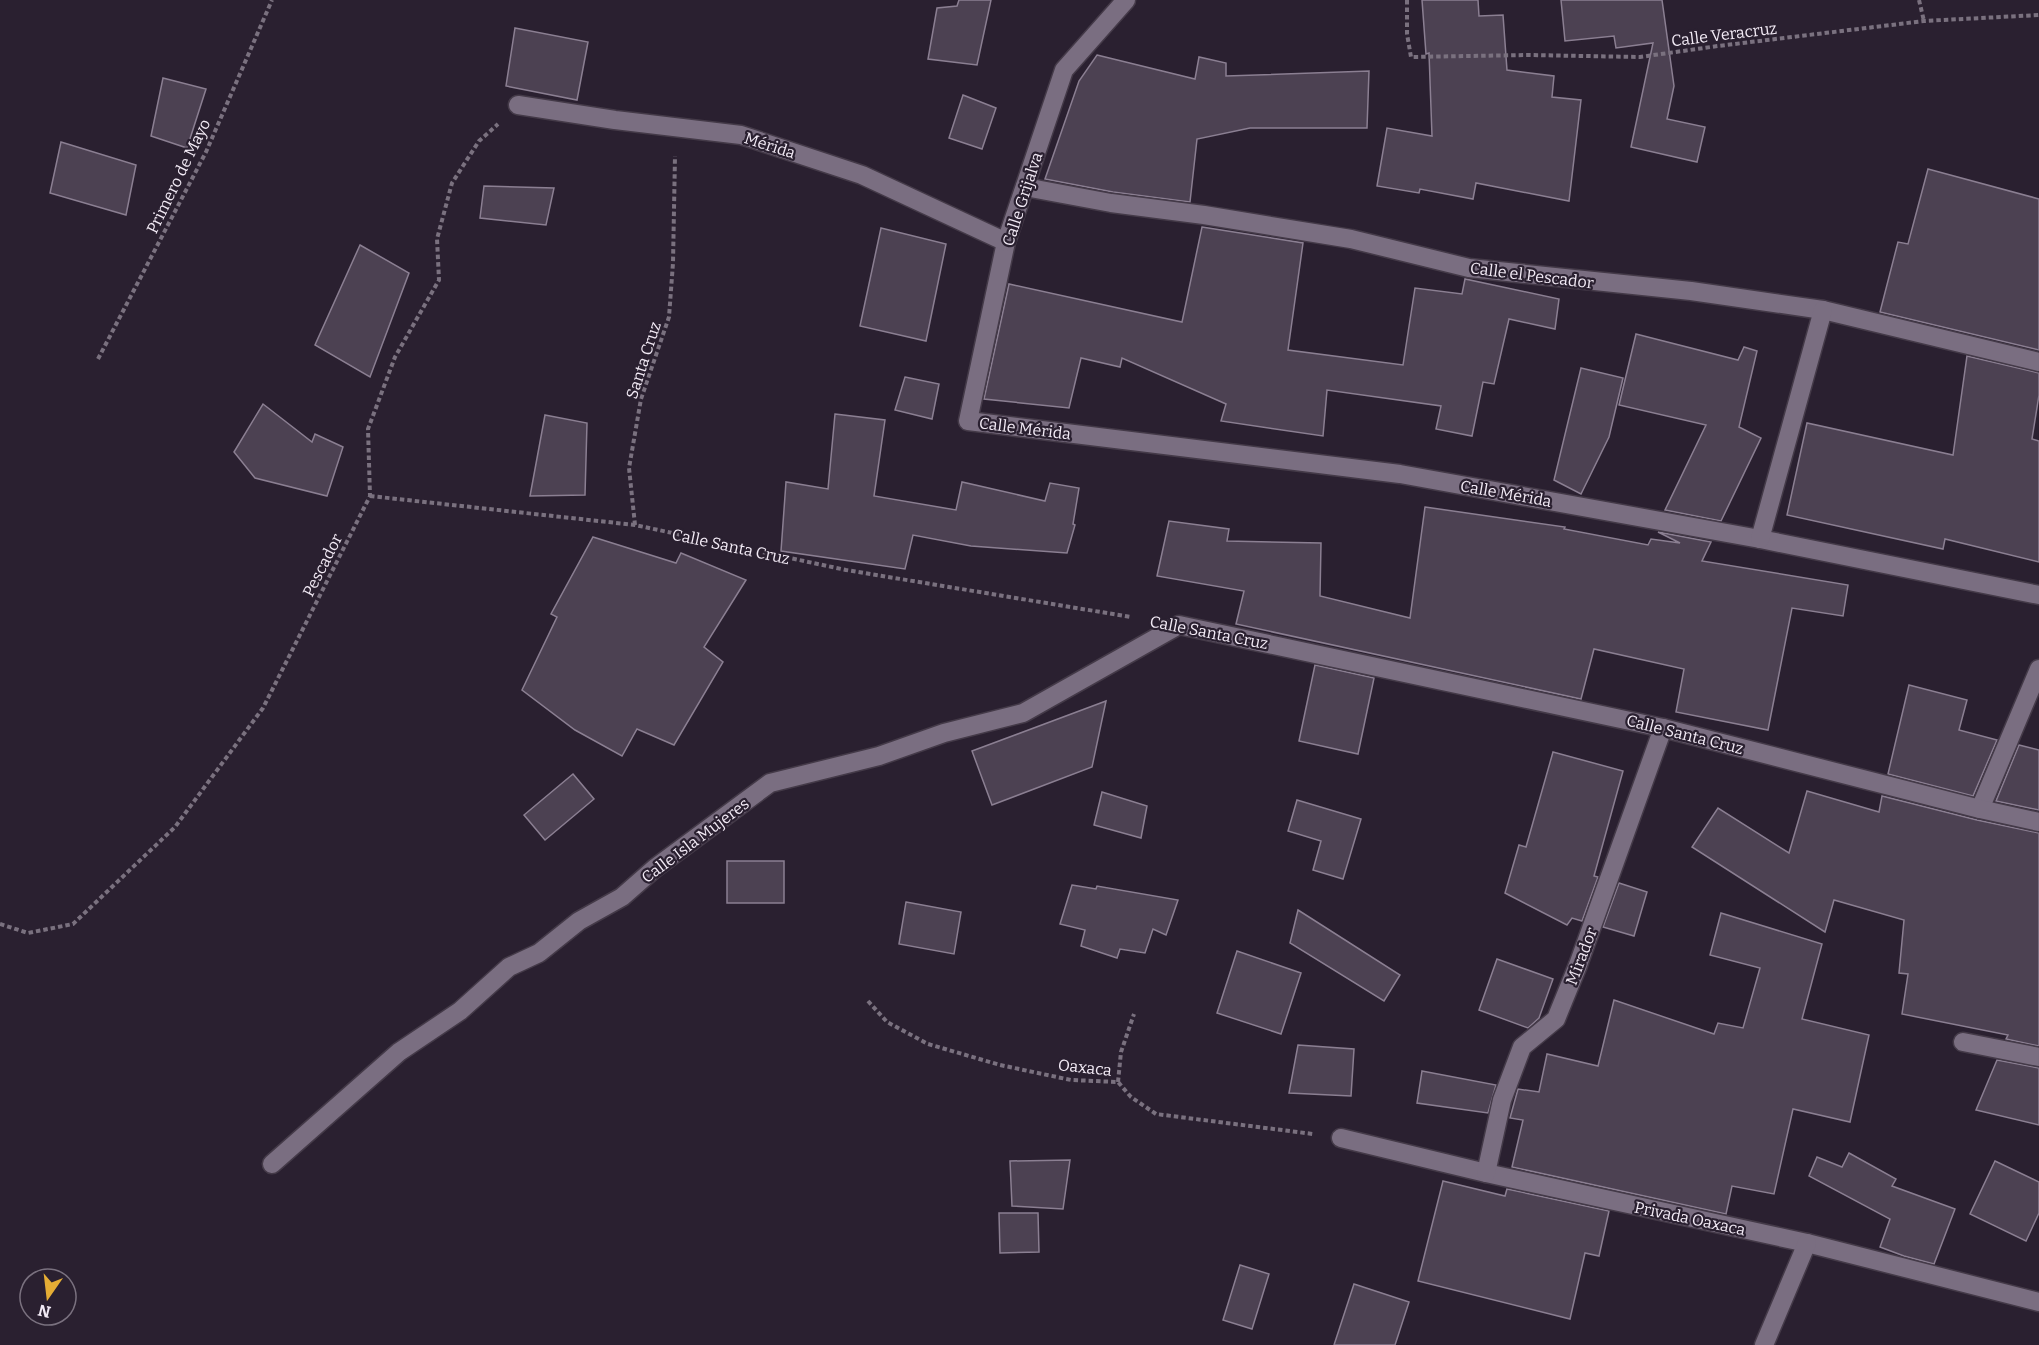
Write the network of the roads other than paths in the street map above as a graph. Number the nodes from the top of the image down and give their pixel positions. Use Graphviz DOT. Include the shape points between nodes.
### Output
graph roads {
  1 [pos="1126,0"];
  2 [pos="518,105"];
  3 [pos="1025,187"];
  4 [pos="1006,242"];
  5 [pos="1823,310"];
  6 [pos="2039,362"];
  7 [pos="968,421"];
  8 [pos="1760,539"];
  9 [pos="2039,595"];
  10 [pos="1179,625"];
  11 [pos="2039,669"];
  12 [pos="1663,728"];
  13 [pos="1980,809"];
  14 [pos="2039,822"];
  15 [pos="1963,1042"];
  16 [pos="2039,1056"];
  17 [pos="1341,1138"];
  18 [pos="272,1164"];
  19 [pos="1486,1173"];
  20 [pos="1807,1243"];
  21 [pos="2039,1302"];
  22 [pos="1764,1345"];
  1 -- 3 [label="street, Calle Grijalva" via="1064,70"];
  2 -- 4 [label="street, Mérida" via="741,135 862,175"];
  3 -- 4 [label="street, Calle Grijalva"];
  3 -- 5 [label="street, Calle el Pescador" via="1351,239 1469,268 1691,291"];
  4 -- 7 [label="street, Calle Grijalva"];
  5 -- 6 [label="street, Calle el Pescador"];
  5 -- 8 [label="street"];
  7 -- 8 [label="street, Calle Mérida" via="1400,474"];
  8 -- 9 [label="street, Calle Mérida"];
  10 -- 12 [label="street, Calle Santa Cruz"];
  10 -- 18 [label="street, Calle Isla Mujeres" via="1023,713 944,733 879,756 770,783 622,897 579,921 539,953 509,967 459,1011 399,1052"];
  11 -- 13 [label="street"];
  12 -- 13 [label="street, Calle Santa Cruz"];
  12 -- 19 [label="street, Mirador" via="1556,1019 1522,1047 1502,1100"];
  13 -- 14 [label="street, Calle Santa Cruz"];
  15 -- 16 [label="street"];
  17 -- 19 [label="street, Privada Oaxaca"];
  19 -- 20 [label="street, Privada Oaxaca"];
  20 -- 21 [label="street, Privada Oaxaca"];
  20 -- 22 [label="street"];
}
